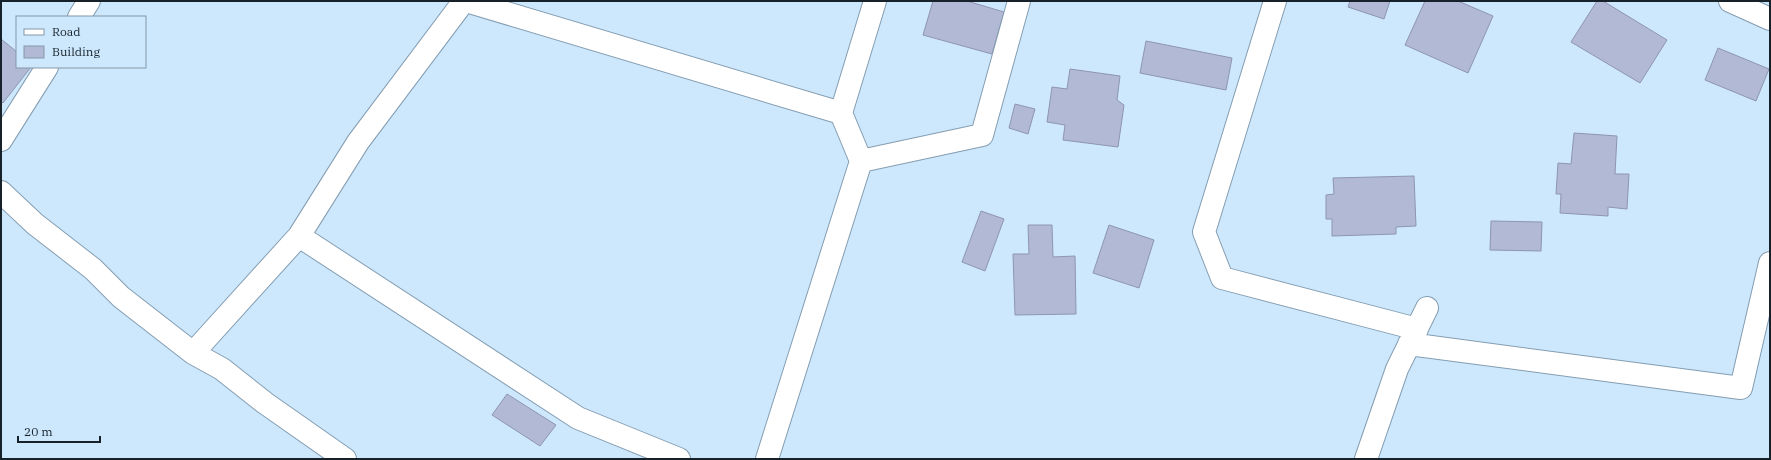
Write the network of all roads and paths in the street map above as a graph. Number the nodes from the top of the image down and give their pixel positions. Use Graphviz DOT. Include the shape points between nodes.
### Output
graph roads {
  1 [pos="89,1"];
  2 [pos="465,1"];
  3 [pos="875,1"];
  4 [pos="1019,1"];
  5 [pos="1275,1"];
  6 [pos="1730,1"];
  7 [pos="80,16"];
  8 [pos="1770,19"];
  9 [pos="46,68"];
  10 [pos="841,113"];
  11 [pos="1,140"];
  12 [pos="861,161"];
  13 [pos="1,192"];
  14 [pos="299,236"];
  15 [pos="1770,263"];
  16 [pos="1427,308"];
  17 [pos="1413,337"];
  18 [pos="193,353"];
  19 [pos="345,459"];
  20 [pos="679,459"];
  21 [pos="767,459"];
  22 [pos="1366,459"];
  1 -- 7 [label="street"];
  2 -- 10 [label="street"];
  2 -- 14 [label="street" via="358,142"];
  3 -- 10 [label="street"];
  4 -- 12 [label="street" via="982,135"];
  5 -- 17 [label="street" via="1204,232 1222,278"];
  6 -- 8 [label="street"];
  9 -- 11 [label="street"];
  10 -- 12 [label="street"];
  12 -- 21 [label="street"];
  13 -- 18 [label="street" via="35,224 93,269 121,297"];
  14 -- 18 [label="street"];
  14 -- 20 [label="street" via="578,418"];
  15 -- 17 [label="street" via="1741,388"];
  16 -- 17 [label="street"];
  17 -- 22 [label="street" via="1397,369"];
  18 -- 19 [label="street" via="222,369 265,403"];
}
